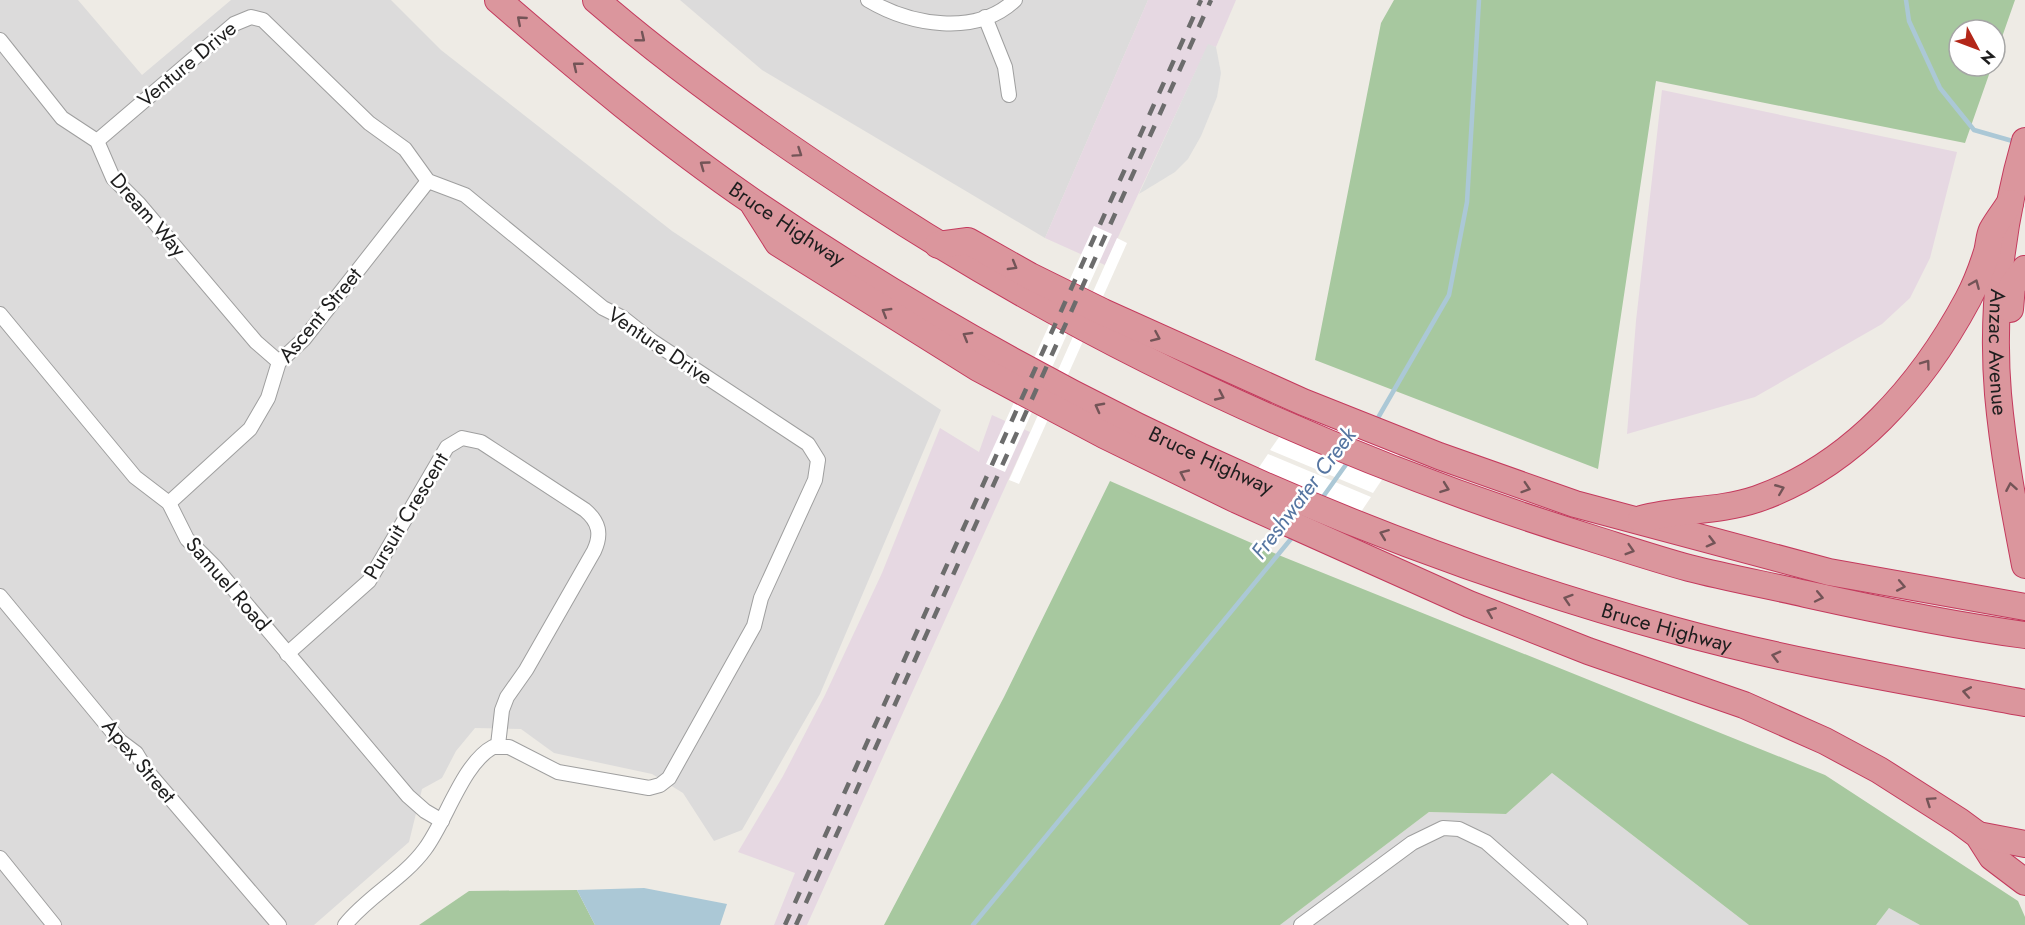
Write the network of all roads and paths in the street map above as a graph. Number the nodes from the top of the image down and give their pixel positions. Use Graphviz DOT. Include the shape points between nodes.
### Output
graph roads {
  1 [pos="498,0"];
  2 [pos="596,0"];
  3 [pos="868,0"];
  4 [pos="1015,0"];
  5 [pos="985,18"];
  6 [pos="0,40"];
  7 [pos="1009,94"];
  8 [pos="97,141"];
  9 [pos="2025,141"];
  10 [pos="428,181"];
  11 [pos="2010,203"];
  12 [pos="938,244"];
  13 [pos="2025,269"];
  14 [pos="0,314"];
  15 [pos="1997,325"];
  16 [pos="279,362"];
  17 [pos="1244,490"];
  18 [pos="170,502"];
  19 [pos="1634,521"];
  20 [pos="2025,565"];
  21 [pos="0,596"];
  22 [pos="2025,607"];
  23 [pos="2025,635"];
  24 [pos="287,654"];
  25 [pos="2025,703"];
  26 [pos="498,745"];
  27 [pos="442,821"];
  28 [pos="1978,835"];
  29 [pos="2025,844"];
  30 [pos="0,858"];
  31 [pos="2025,882"];
  32 [pos="1578,924"];
  33 [pos="54,925"];
  34 [pos="279,925"];
  35 [pos="345,925"];
  36 [pos="1301,925"];
  17 -- 1 [label="highway, Bruce Highway, one-way" via="912,303 751,200 638,117"];
  2 -- 12 [label="highway, one-way" via="769,134"];
  3 -- 5 [label="street" via="887,11 923,22 949,24"];
  4 -- 5 [label="street"];
  5 -- 7 [label="street" via="1005,67"];
  6 -- 8 [label="street" via="62,118"];
  8 -- 10 [label="street, Venture Drive" via="234,24 245,18 258,18 268,23 369,123 405,149"];
  8 -- 16 [label="street, Dream Way" via="113,178 256,342"];
  9 -- 11 [label="highway, Anzac Avenue"];
  10 -- 16 [label="street, Ascent Street" via="310,331"];
  10 -- 26 [label="street, Venture Drive" via="465,195 603,308 808,444 819,465 761,598 754,626 669,778 648,788 566,774"];
  11 -- 15 [label="highway, Anzac Avenue"];
  19 -- 11 [label="highway, one-way" via="1757,499 1824,467 1860,440 1898,400 1948,333 1969,298 1992,231"];
  12 -- 19 [label="highway, one-way" via="968,241 1103,312 1303,402 1512,483"];
  12 -- 23 [label="highway, one-way" via="1066,318 1176,375 1390,468 1689,568 1901,615"];
  13 -- 15 [label="highway" via="2012,286 2010,312"];
  14 -- 18 [label="street, Samuel Road" via="135,477"];
  20 -- 15 [label="highway, Anzac Avenue, one-way" via="2005,453 1998,393"];
  16 -- 18 [label="street, Ascent Street" via="268,398 250,429"];
  25 -- 17 [label="highway, Bruce Highway, one-way" via="1784,658 1674,631"];
  28 -- 17 [label="highway, one-way" via="1879,770 1779,719 1545,634 1339,546"];
  18 -- 24 [label="street, Samuel Road" via="187,539"];
  19 -- 22 [label="highway, one-way" via="1829,572"];
  21 -- 34 [label="street, Apex Street"];
  24 -- 26 [label="street, Pursuit Crescent" via="369,581 447,447 462,438 475,440 585,510 595,519 599,530 594,551 504,704"];
  24 -- 27 [label="street, Samuel Road" via="408,796"];
  26 -- 27 [label="street" via="476,763"];
  27 -- 35 [label="street" via="420,856"];
  28 -- 29 [label="highway"];
  28 -- 31 [label="highway" via="1992,857"];
  30 -- 33 [label="street"];
  32 -- 36 [label="street" via="1486,842 1459,829 1443,828 1412,843"];
}
